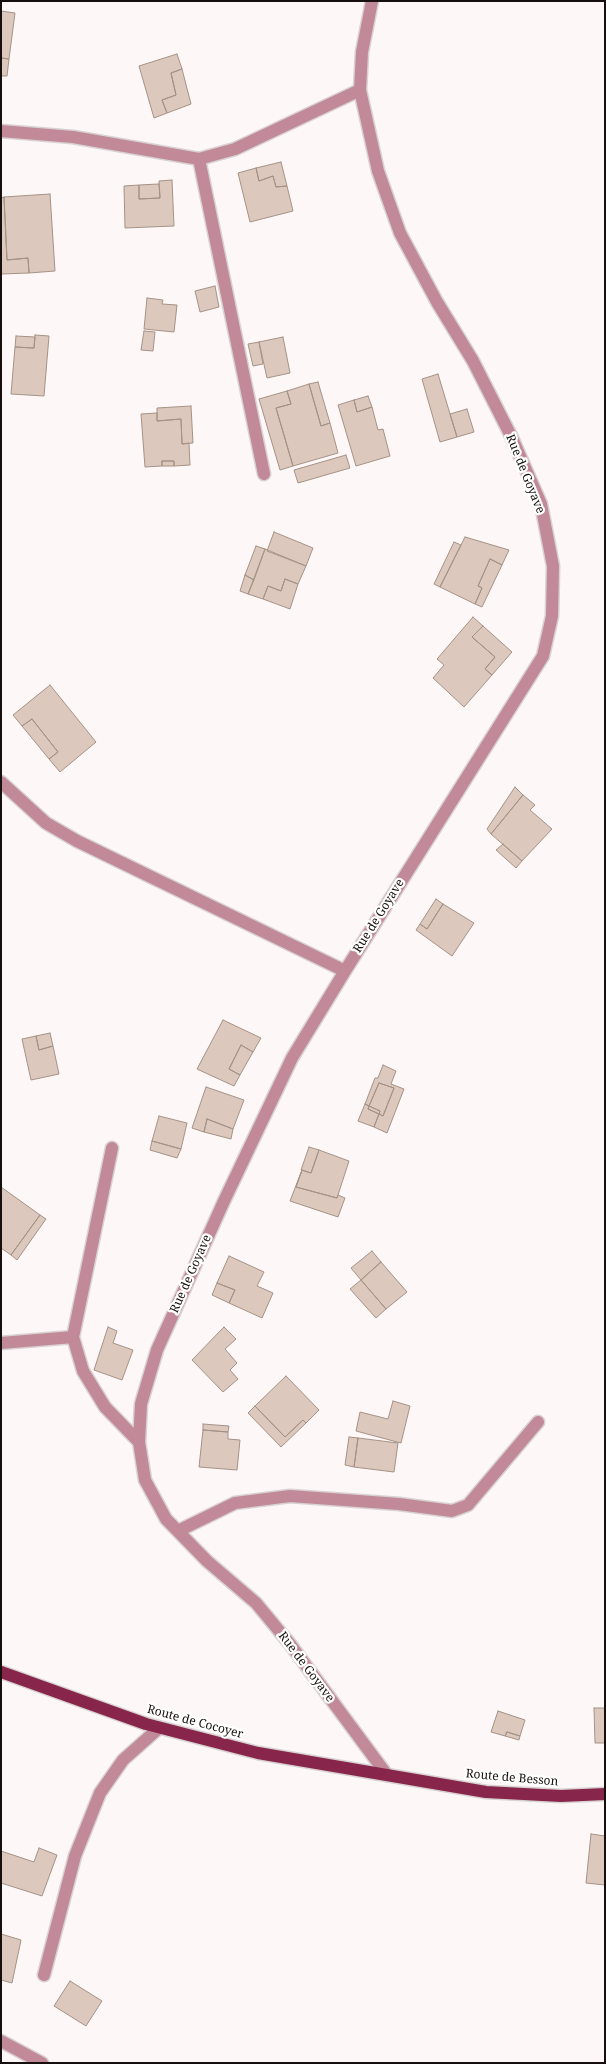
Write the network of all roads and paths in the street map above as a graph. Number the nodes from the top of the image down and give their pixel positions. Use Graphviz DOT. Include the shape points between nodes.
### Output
graph roads {
  1 [pos="372,1"];
  2 [pos="360,90"];
  3 [pos="1,132"];
  4 [pos="199,159"];
  5 [pos="264,474"];
  6 [pos="1,782"];
  7 [pos="345,971"];
  8 [pos="112,1148"];
  9 [pos="73,1337"];
  10 [pos="1,1343"];
  11 [pos="538,1422"];
  12 [pos="139,1442"];
  13 [pos="178,1531"];
  14 [pos="1,1672"];
  15 [pos="159,1728"];
  16 [pos="388,1775"];
  17 [pos="605,1794"];
  18 [pos="44,1975"];
  19 [pos="1,2041"];
  20 [pos="42,2063"];
  1 -- 2 [label="street, Rue de Goyave" via="362,52"];
  2 -- 4 [label="street" via="235,149"];
  2 -- 7 [label="street, Rue de Goyave" via="378,171 400,233 512,438 541,504 554,566 552,616 543,656"];
  3 -- 4 [label="street" via="73,137"];
  4 -- 5 [label="street"];
  6 -- 7 [label="street" via="46,823 77,841"];
  7 -- 12 [label="street, Rue de Goyave" via="292,1058 157,1350 141,1404"];
  8 -- 9 [label="street"];
  9 -- 10 [label="street"];
  9 -- 12 [label="street" via="83,1370 105,1407"];
  11 -- 13 [label="street" via="468,1505 452,1511 290,1496 234,1504"];
  12 -- 13 [label="street, Rue de Goyave" via="145,1480 166,1519"];
  13 -- 16 [label="street, Rue de Goyave" via="256,1603"];
  14 -- 15 [label="main road, Route de Cocoyer"];
  15 -- 16 [label="main road, Route de Cocoyer" via="258,1753"];
  15 -- 18 [label="street" via="123,1760 100,1793 75,1856"];
  16 -- 17 [label="main road, Route de Besson" via="486,1792 561,1796"];
  19 -- 20 [label="street"];
}
